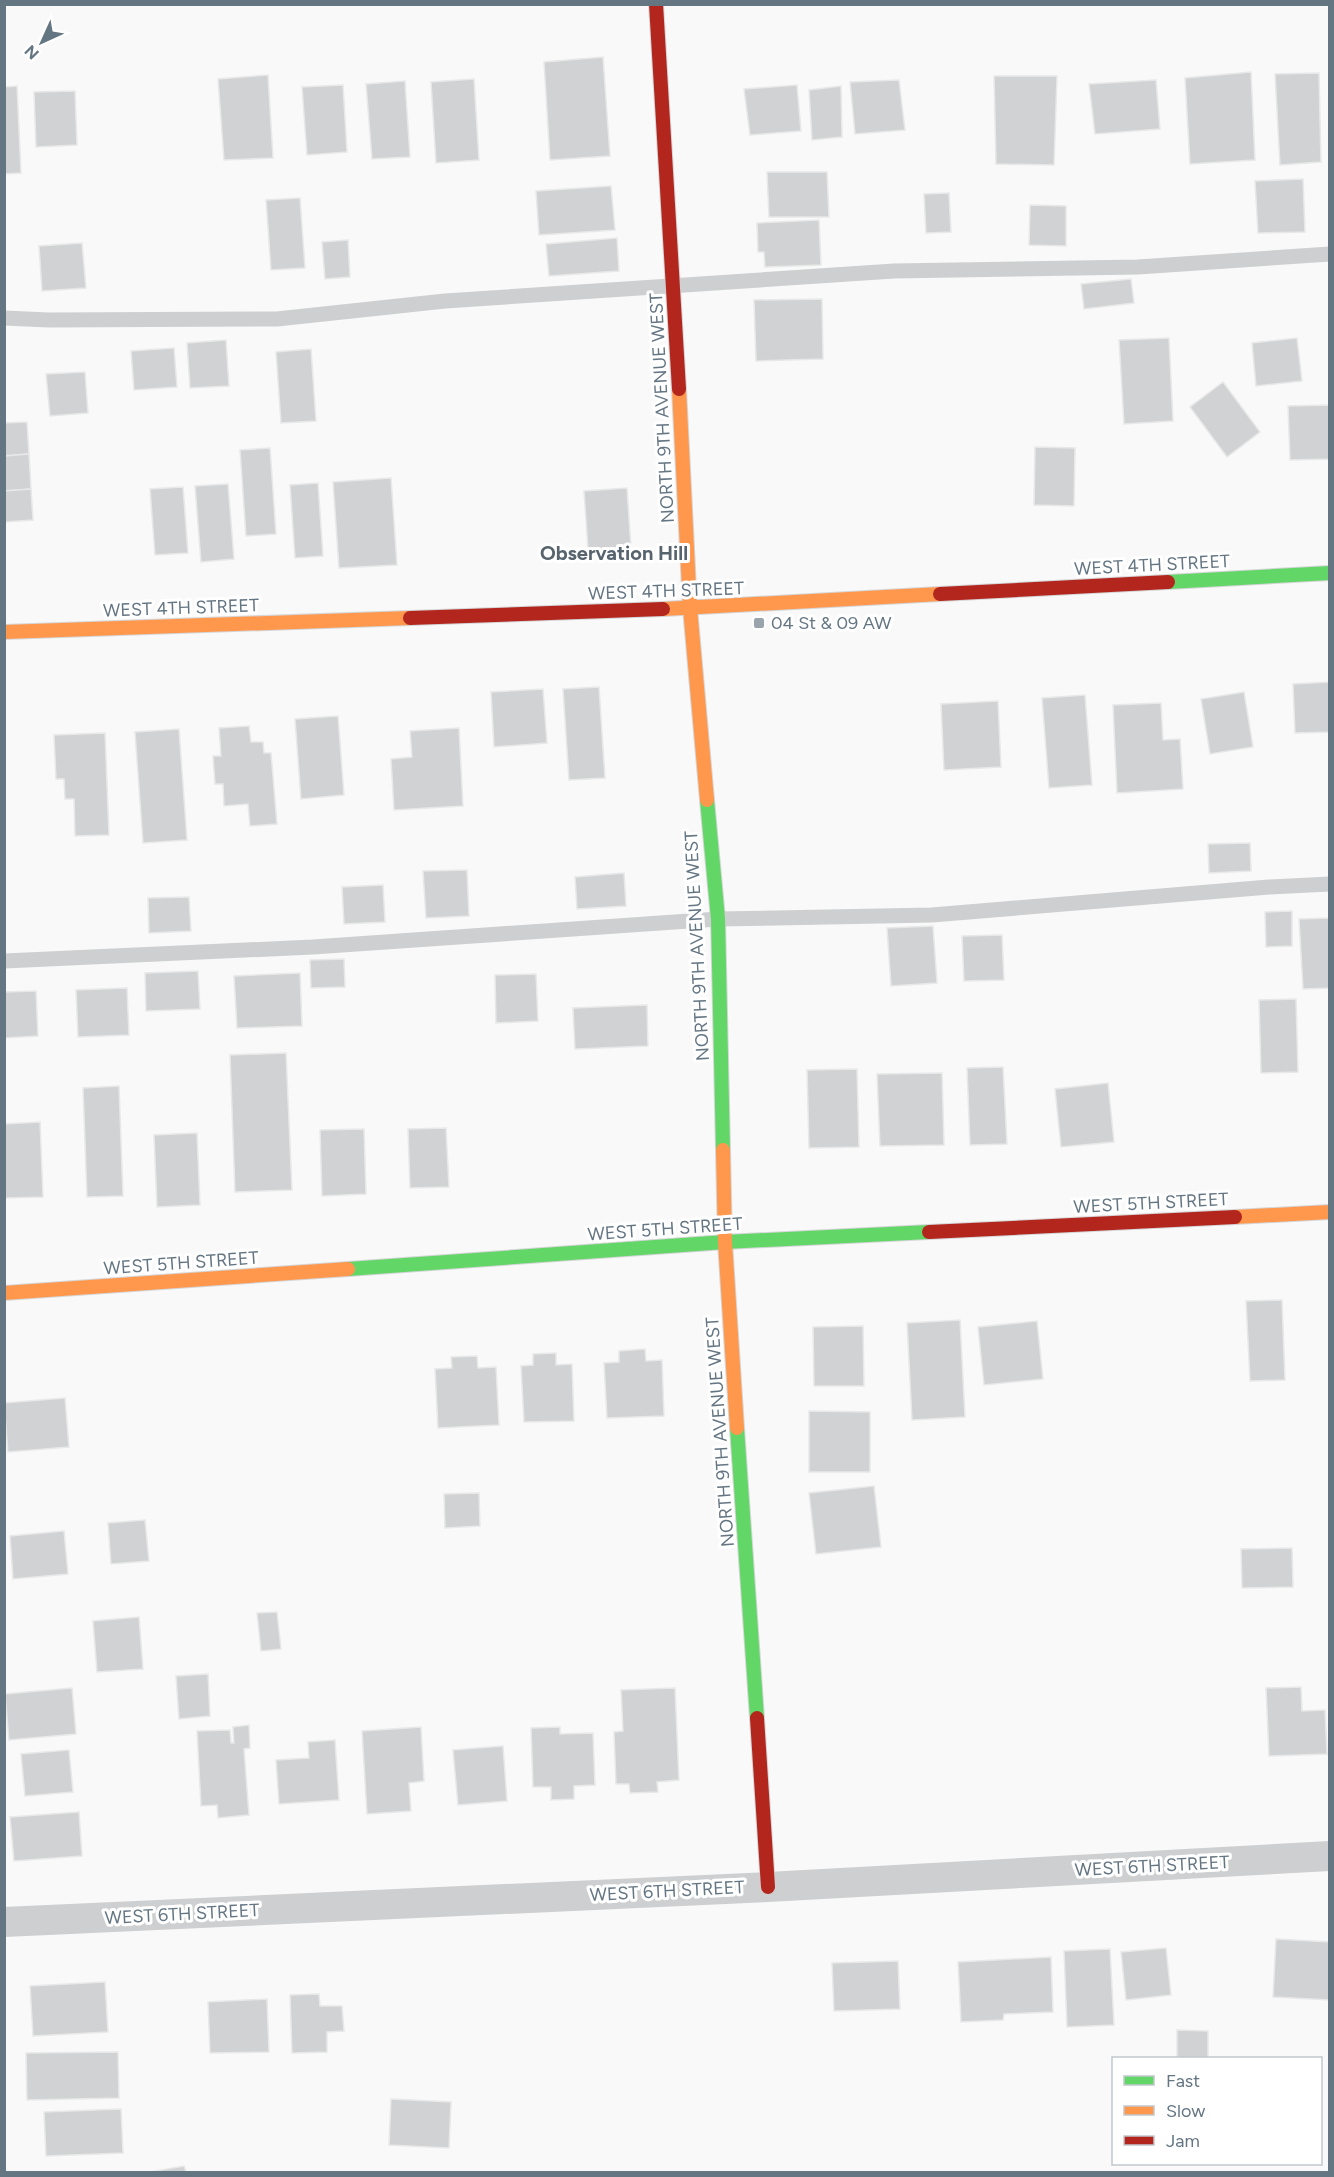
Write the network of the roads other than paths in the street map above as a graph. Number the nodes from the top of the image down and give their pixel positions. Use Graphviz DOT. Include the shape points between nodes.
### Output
graph roads {
  1 [pos="656,4"];
  2 [pos="1329,254"];
  3 [pos="674,285"];
  4 [pos="4,318"];
  5 [pos="1329,573"];
  6 [pos="690,608"];
  7 [pos="4,632"];
  8 [pos="1329,884"];
  9 [pos="718,919"];
  10 [pos="4,961"];
  11 [pos="1329,1212"];
  12 [pos="725,1242"];
  13 [pos="4,1293"];
  14 [pos="1329,1856"];
  15 [pos="768,1887"];
  16 [pos="4,1922"];
  1 -- 3 [label="street, NORTH 9TH AVENUE WEST"];
  2 -- 3 [label="lane" via="1138,267 894,271"];
  3 -- 4 [label="lane" via="445,301 277,319"];
  3 -- 6 [label="street, NORTH 9TH AVENUE WEST"];
  5 -- 6 [label="street, WEST 4TH STREET"];
  6 -- 7 [label="street, WEST 4TH STREET"];
  6 -- 9 [label="street, NORTH 9TH AVENUE WEST"];
  8 -- 9 [label="lane" via="932,915"];
  9 -- 10 [label="lane" via="313,947"];
  9 -- 12 [label="street, NORTH 9TH AVENUE WEST"];
  11 -- 12 [label="street, WEST 5TH STREET"];
  12 -- 13 [label="street, WEST 5TH STREET"];
  12 -- 15 [label="street, NORTH 9TH AVENUE WEST"];
  14 -- 15 [label="street, WEST 6TH STREET"];
  15 -- 16 [label="street, WEST 6TH STREET"];
}
